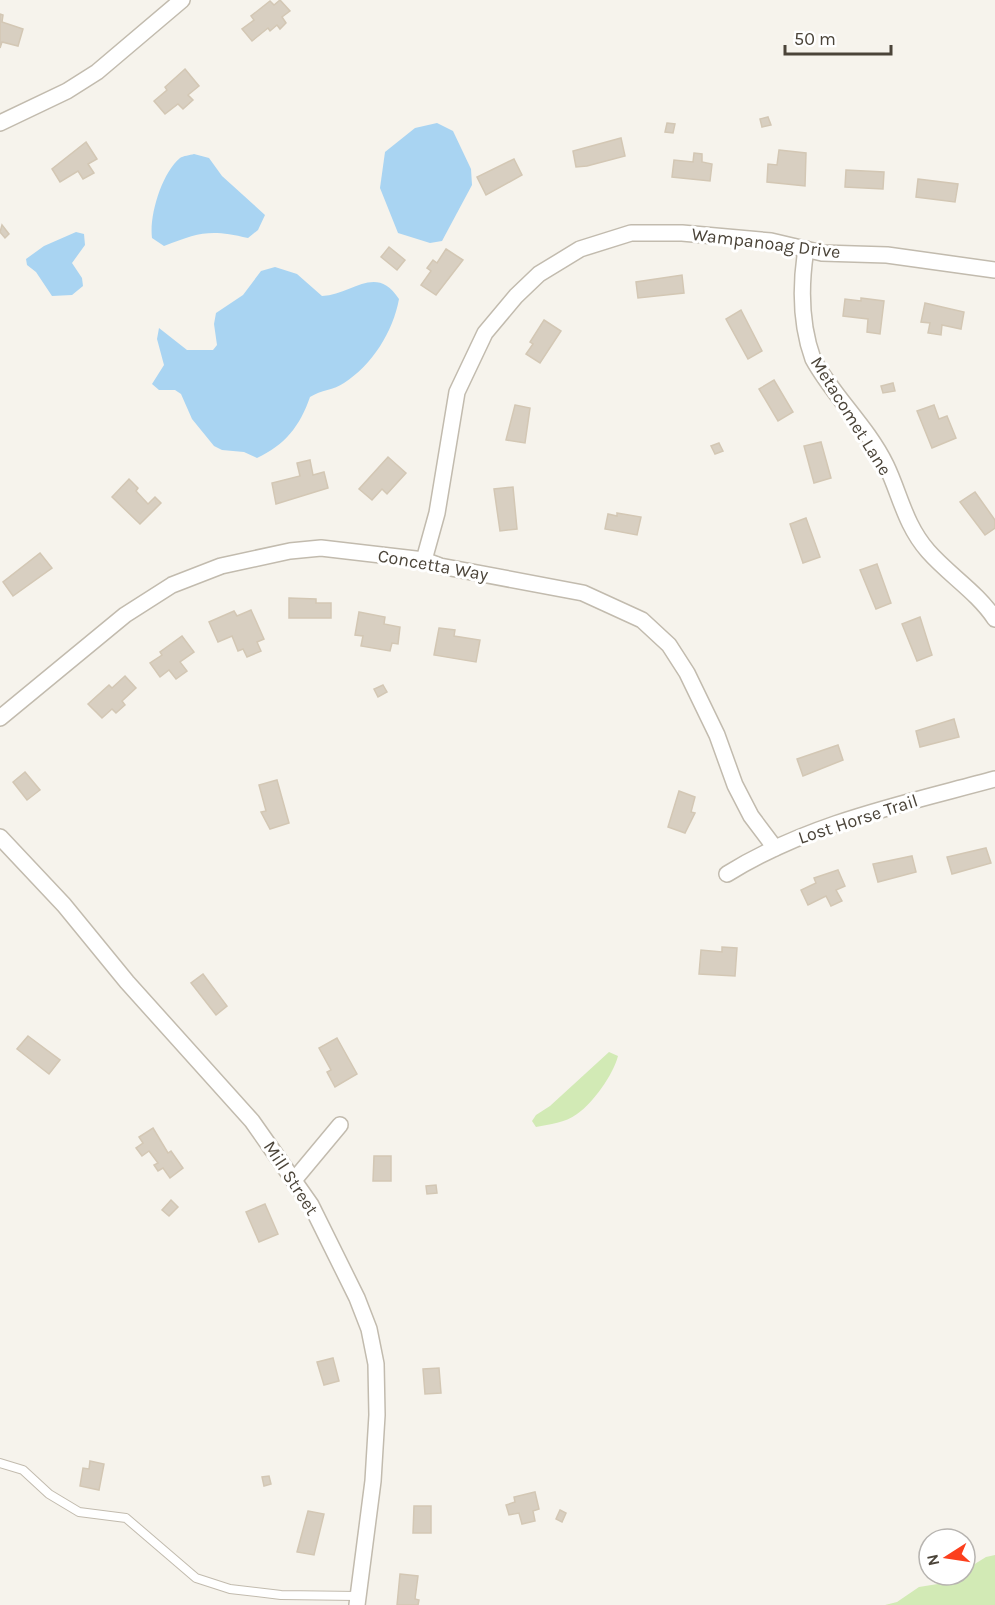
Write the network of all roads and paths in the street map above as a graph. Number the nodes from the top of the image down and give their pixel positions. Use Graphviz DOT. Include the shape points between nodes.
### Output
graph roads {
  1 [pos="183,0"];
  2 [pos="0,123"];
  3 [pos="806,249"];
  4 [pos="995,270"];
  5 [pos="424,560"];
  6 [pos="995,619"];
  7 [pos="0,718"];
  8 [pos="995,779"];
  9 [pos="0,837"];
  10 [pos="775,848"];
  11 [pos="727,874"];
  12 [pos="340,1125"];
  13 [pos="295,1179"];
  14 [pos="0,1463"];
  15 [pos="357,1600"];
  1 -- 2 [label="street" via="96,72 67,91"];
  3 -- 4 [label="street, Wampanoag Drive"];
  3 -- 5 [label="street, Wampanoag Drive" via="771,241 632,233 588,246 539,274 485,333 457,392 437,513"];
  3 -- 6 [label="street, Metacomet Lane" via="802,309 813,359 886,464 918,538"];
  5 -- 7 [label="street, Concetta Way" via="321,548 221,566 172,585 125,615"];
  5 -- 10 [label="street, Concetta Way" via="583,593 642,620 669,645 687,673 717,735 735,785 751,816"];
  8 -- 10 [label="street, Lost Horse Trail" via="834,823"];
  9 -- 13 [label="street, Mill Street" via="252,1121"];
  10 -- 11 [label="street, Lost Horse Trail"];
  12 -- 13 [label="street"];
  13 -- 15 [label="street, Mill Street" via="357,1298 376,1364 373,1481"];
  14 -- 15 [label="lane" via="23,1470 49,1494 79,1512 126,1518 196,1578 230,1589"];
}
